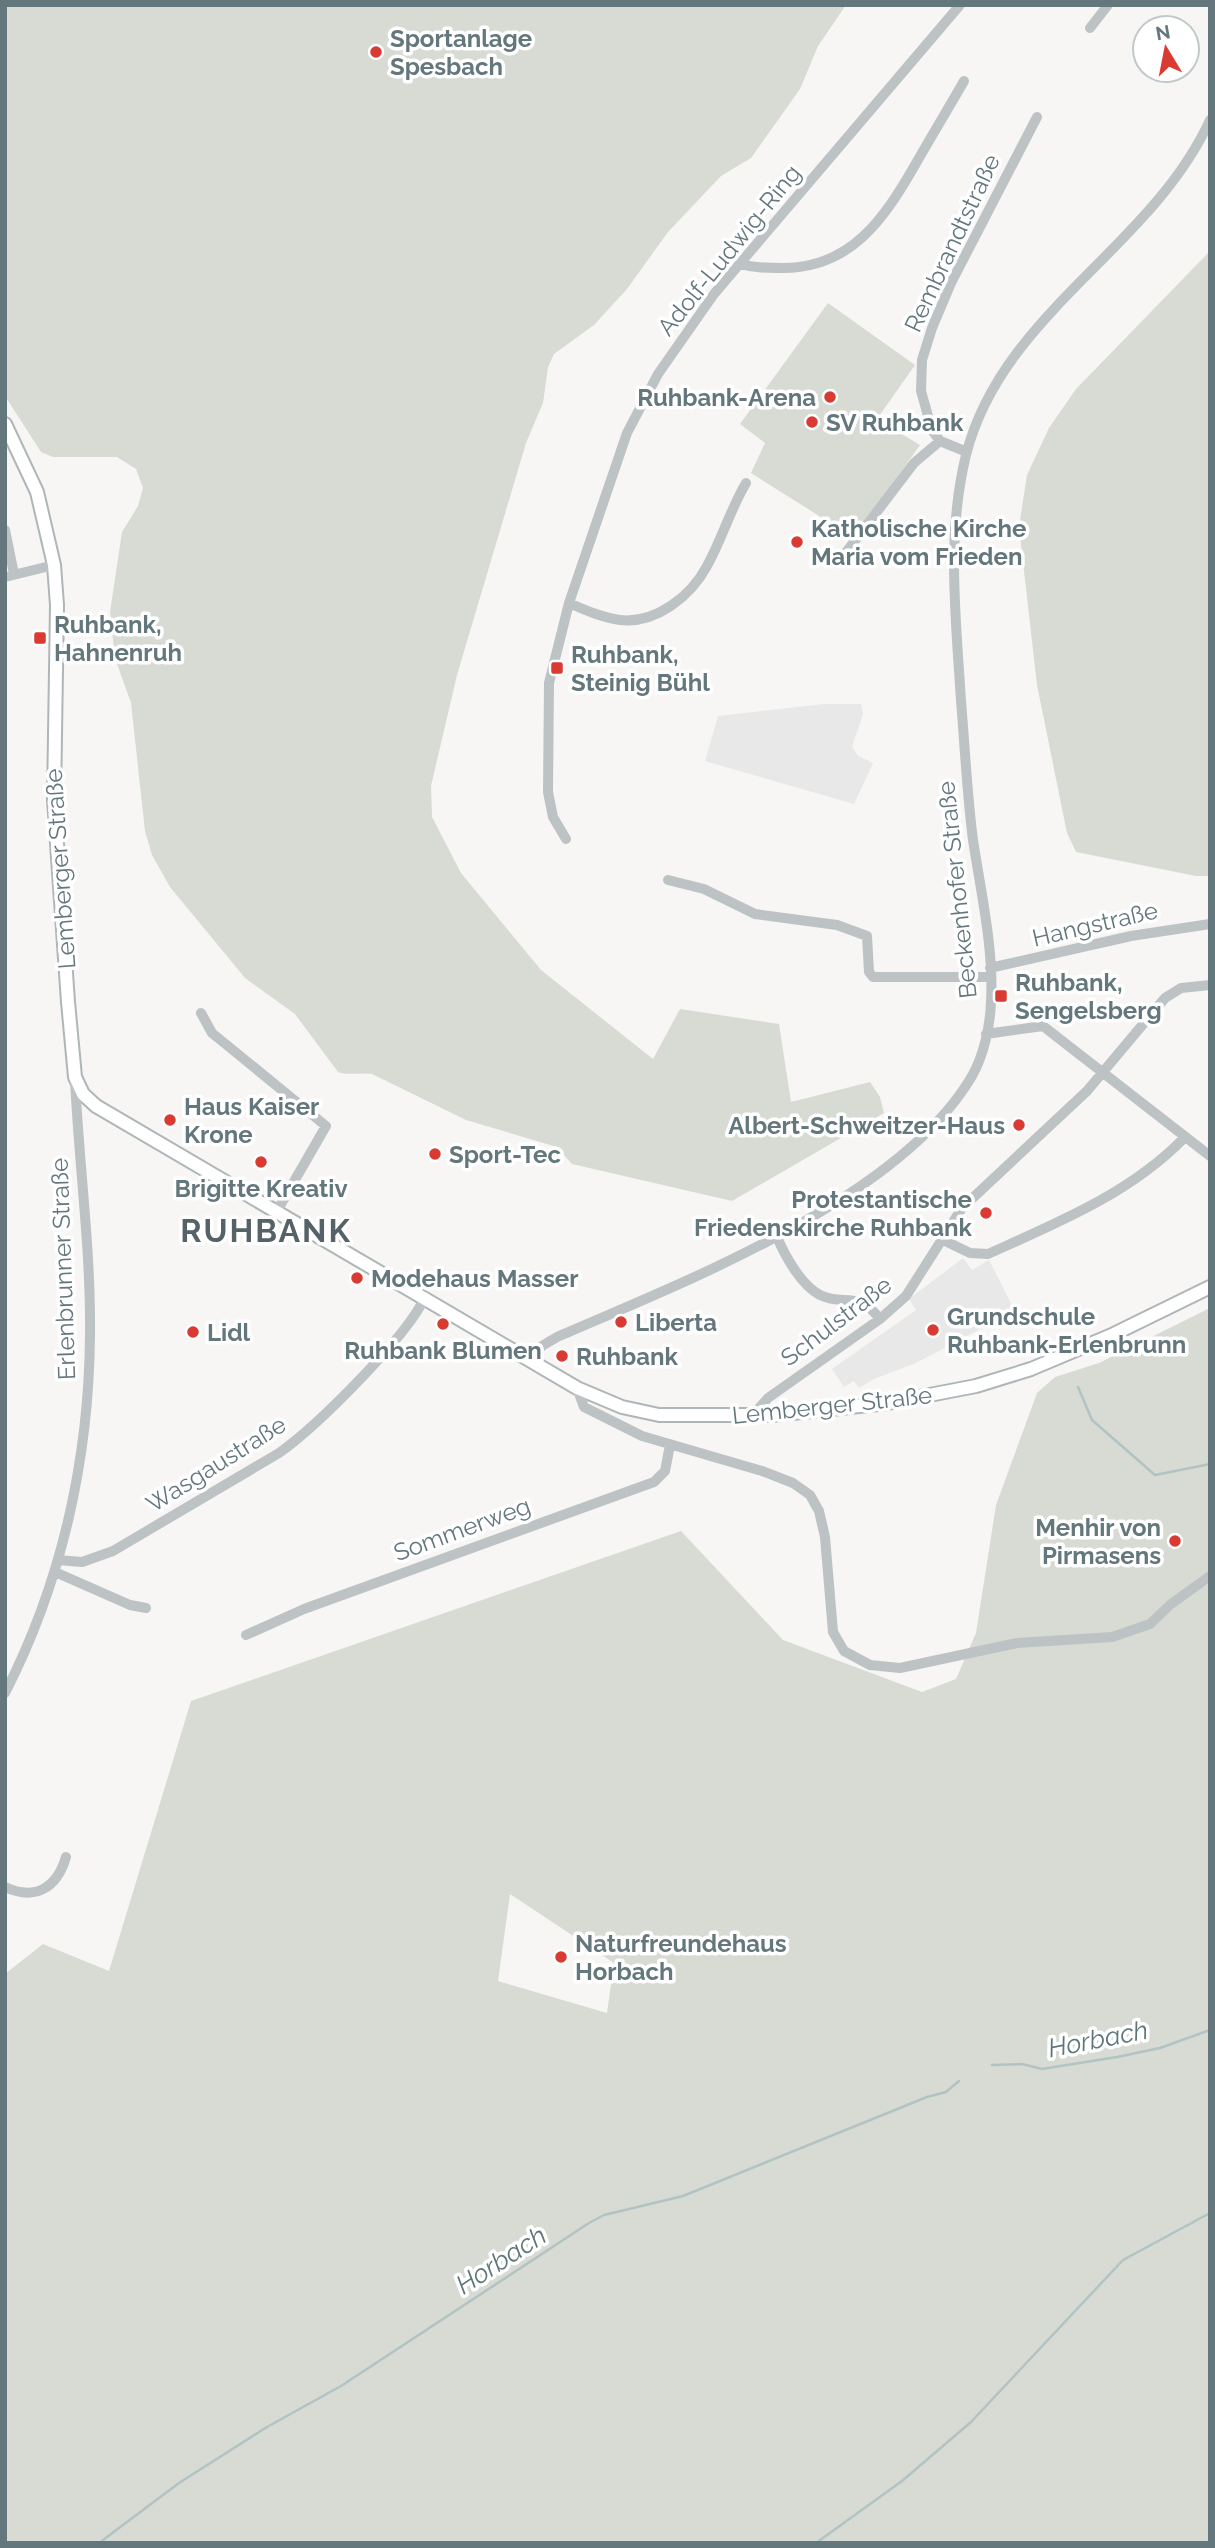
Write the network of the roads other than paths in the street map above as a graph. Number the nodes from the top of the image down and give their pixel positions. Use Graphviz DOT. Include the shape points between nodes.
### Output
graph roads {
  1 [pos="960,5"];
  2 [pos="1108,5"];
  3 [pos="1090,28"];
  4 [pos="964,81"];
  5 [pos="1037,117"];
  6 [pos="1210,120"];
  7 [pos="740,264"];
  8 [pos="5,424"];
  9 [pos="940,441"];
  10 [pos="967,453"];
  11 [pos="746,483"];
  12 [pos="5,530"];
  13 [pos="844,555"];
  14 [pos="54,565"];
  15 [pos="10,575"];
  16 [pos="569,603"];
  17 [pos="566,839"];
  18 [pos="668,880"];
  19 [pos="1210,924"];
  20 [pos="990,973"];
  21 [pos="1210,985"];
  22 [pos="201,1013"];
  23 [pos="986,1034"];
  24 [pos="1102,1074"];
  25 [pos="75,1077"];
  26 [pos="91,1102"];
  27 [pos="77,1123"];
  28 [pos="1184,1138"];
  29 [pos="1210,1156"];
  30 [pos="276,1211"];
  31 [pos="777,1237"];
  32 [pos="941,1239"];
  33 [pos="1210,1287"];
  34 [pos="425,1297"];
  35 [pos="880,1319"];
  36 [pos="530,1359"];
  37 [pos="577,1388"];
  38 [pos="751,1416"];
  39 [pos="670,1445"];
  40 [pos="58,1560"];
  41 [pos="55,1572"];
  42 [pos="1210,1576"];
  43 [pos="146,1608"];
  44 [pos="246,1634"];
  45 [pos="5,1693"];
  46 [pos="66,1857"];
  47 [pos="5,1887"];
  1 -- 7 [label="street, Adolf-Ludwig-Ring"];
  2 -- 3 [label="street"];
  4 -- 7 [label="street" via="896,199 864,239 839,256 811,266"];
  5 -- 9 [label="street, Rembrandtstraße" via="972,239 926,345 921,391 928,420"];
  6 -- 10 [label="street" via="1188,162 1149,213 1054,307 1016,353 986,402"];
  7 -- 16 [label="street, Adolf-Ludwig-Ring" via="682,337 643,401 610,478"];
  8 -- 14 [label="main road, Lemberger Straße" via="33,482"];
  9 -- 10 [label="street"];
  9 -- 13 [label="street" via="905,473"];
  10 -- 20 [label="street, Beckenhofer Straße" via="956,522 953,586 969,809"];
  11 -- 16 [label="street" via="702,575 662,612 619,620"];
  12 -- 15 [label="street"];
  14 -- 15 [label="street"];
  14 -- 25 [label="main road, Lemberger Straße" via="54,800"];
  16 -- 17 [label="street, Adolf-Ludwig-Ring" via="547,709 550,805"];
  18 -- 20 [label="street, Hangstraße" via="704,889 755,914 859,931 868,940 873,977"];
  19 -- 20 [label="street, Hangstraße" via="1130,936"];
  20 -- 23 [label="street, Beckenhofer Straße"];
  21 -- 24 [label="street, Schulstraße" via="1181,988 1165,998"];
  22 -- 30 [label="street" via="212,1033 326,1126"];
  23 -- 24 [label="street" via="1044,1026"];
  23 -- 31 [label="street, Beckenhofer Straße" via="972,1076 931,1126 864,1183"];
  24 -- 28 [label="street"];
  24 -- 32 [label="street, Schulstraße" via="962,1208"];
  25 -- 26 [label="main road, Lemberger Straße"];
  25 -- 27 [label="street, Erlenbrunner Straße"];
  26 -- 27 [label="street, Erlenbrunner Straße"];
  26 -- 30 [label="main road, Lemberger Straße"];
  27 -- 40 [label="street, Erlenbrunner Straße" via="89,1293 89,1375 78,1477"];
  28 -- 29 [label="street"];
  28 -- 32 [label="street" via="1109,1197 988,1254 970,1253"];
  30 -- 34 [label="main road, Lemberger Straße"];
  31 -- 35 [label="street" via="816,1292 862,1302"];
  31 -- 36 [label="street, Beckenhofer Straße" via="557,1337"];
  32 -- 35 [label="street, Schulstraße" via="912,1290"];
  33 -- 38 [label="main road, Lemberger Straße" via="1085,1347 976,1386 888,1403"];
  34 -- 36 [label="main road, Lemberger Straße"];
  34 -- 40 [label="street, Wasgaustraße" via="414,1317 364,1372 288,1447 113,1551 82,1562"];
  35 -- 38 [label="street, Schulstraße" via="768,1398"];
  36 -- 37 [label="main road, Lemberger Straße"];
  37 -- 38 [label="main road, Lemberger Straße" via="622,1407 659,1415"];
  37 -- 39 [label="street" via="580,1401 590,1412"];
  39 -- 42 [label="street" via="772,1474 810,1495 825,1537 833,1632 844,1651 870,1665 900,1668 1017,1643 1099,1639 1133,1632 1150,1624"];
  39 -- 44 [label="street, Sommerweg" via="665,1471 654,1482"];
  40 -- 41 [label="street, Erlenbrunner Straße"];
  41 -- 43 [label="street"];
  41 -- 45 [label="street, Erlenbrunner Straße"];
  46 -- 47 [label="street" via="58,1878 45,1890 27,1893"];
}
